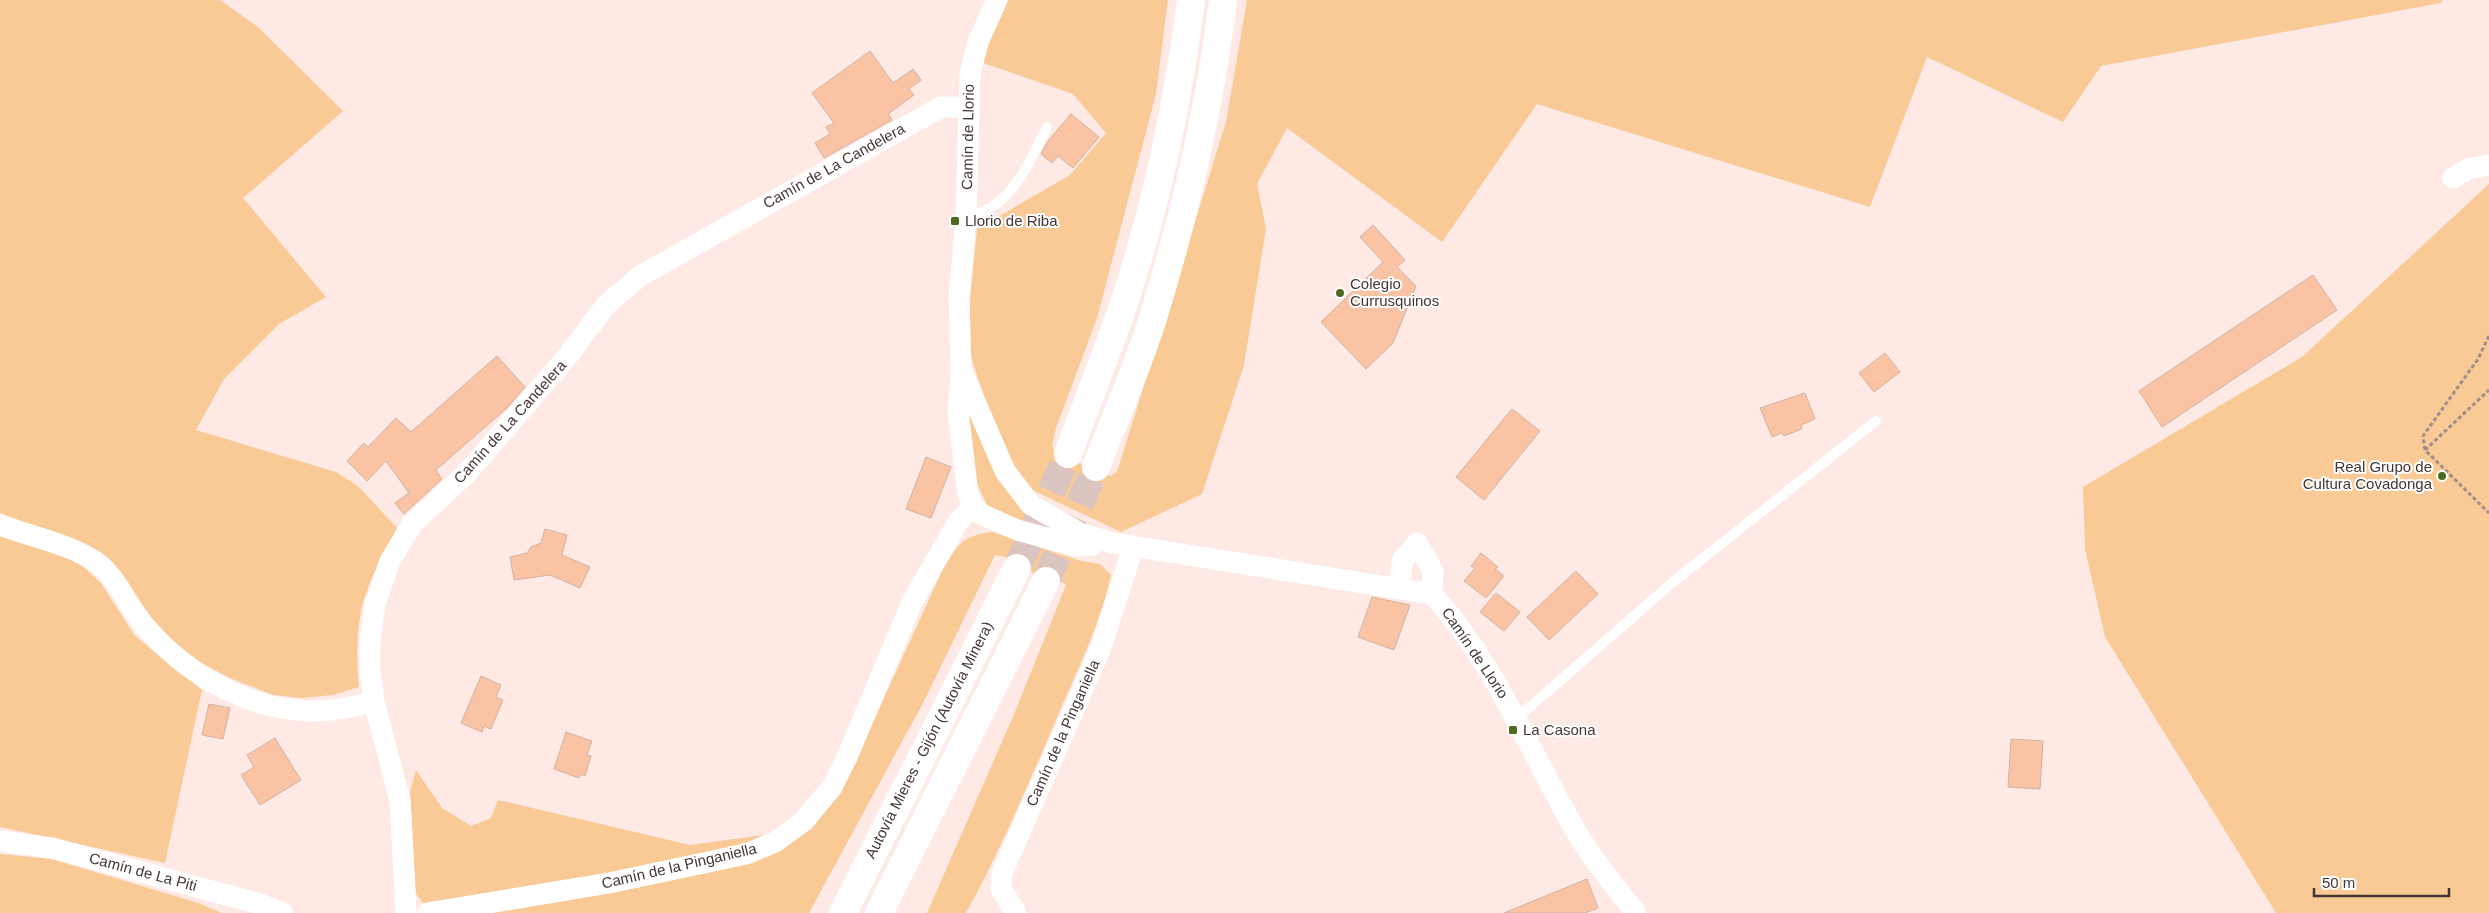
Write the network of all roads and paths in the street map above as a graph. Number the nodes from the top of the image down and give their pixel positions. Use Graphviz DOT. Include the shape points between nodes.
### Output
graph roads {
  1 [pos="997,0"];
  2 [pos="1191,0"];
  3 [pos="1223,0"];
  4 [pos="969,106"];
  5 [pos="1047,127"];
  6 [pos="2489,165"];
  7 [pos="2453,178"];
  8 [pos="966,219"];
  9 [pos="2489,336"];
  10 [pos="961,369"];
  11 [pos="2489,390"];
  12 [pos="1876,421"];
  13 [pos="2425,450"];
  14 [pos="1068,454"];
  15 [pos="1096,467"];
  16 [pos="974,506"];
  17 [pos="2489,513"];
  18 [pos="0,525"];
  19 [pos="1123,546"];
  20 [pos="1017,568"];
  21 [pos="1046,580"];
  22 [pos="1400,587"];
  23 [pos="1432,594"];
  24 [pos="374,702"];
  25 [pos="1516,719"];
  26 [pos="0,841"];
  27 [pos="283,913"];
  28 [pos="406,913"];
  29 [pos="428,913"];
  30 [pos="843,913"];
  31 [pos="879,913"];
  32 [pos="1016,913"];
  33 [pos="1636,913"];
  1 -- 4 [label="street, Camín de Llorio" via="978,42 970,74"];
  2 -- 14 [label="highway" via="1184,60 1153,199 1122,310"];
  3 -- 15 [label="highway" via="1215,61 1188,194 1152,320"];
  4 -- 8 [label="street, Camín de Llorio"];
  4 -- 24 [label="street, Camín de La Candelera" via="941,107 640,276 607,304 567,357 468,472 412,524 390,561 376,604 370,642"];
  5 -- 8 [label="lane" via="1005,199 984,214"];
  6 -- 7 [label="street" via="2468,169"];
  8 -- 10 [label="street, Camín de Llorio" via="959,297"];
  9 -- 13 [label="path" via="2478,359 2423,436"];
  10 -- 16 [label="street, Camín de Llorio" via="958,411 968,494"];
  10 -- 19 [label="street, Camín de Llorio" via="1005,471 1031,505 1080,533"];
  11 -- 13 [label="path"];
  12 -- 25 [label="lane" via="1673,582"];
  13 -- 17 [label="path"];
  16 -- 19 [label="street, Camín de Llorio" via="981,514 1018,530 1076,546"];
  16 -- 29 [label="street, Camín de la Pinganiella" via="958,522 912,602 832,787 804,820 790,831 775,842 746,854 609,883"];
  18 -- 24 [label="street" via="96,562 108,573 154,636 201,676 227,691 270,706 307,711 338,710"];
  19 -- 22 [label="street, Camín de Llorio"];
  19 -- 32 [label="street, Camín de la Pinganiella" via="1100,650 1002,873 1001,889"];
  20 -- 30 [label="highway, Autovía Mieres - Gijón (Autovía Minera)"];
  21 -- 31 [label="highway"];
  22 -- 23 [label="street, Camín de Llorio"];
  22 -- 23 [label="street" via="1402,561 1418,543 1433,571"];
  23 -- 25 [label="street, Camín de Llorio" via="1461,629 1502,690"];
  24 -- 28 [label="street, Camín de La Candelera" via="400,800"];
  25 -- 33 [label="street, Camín de Llorio" via="1578,834"];
  26 -- 27 [label="street, Camín de La Piti" via="52,848"];
}
